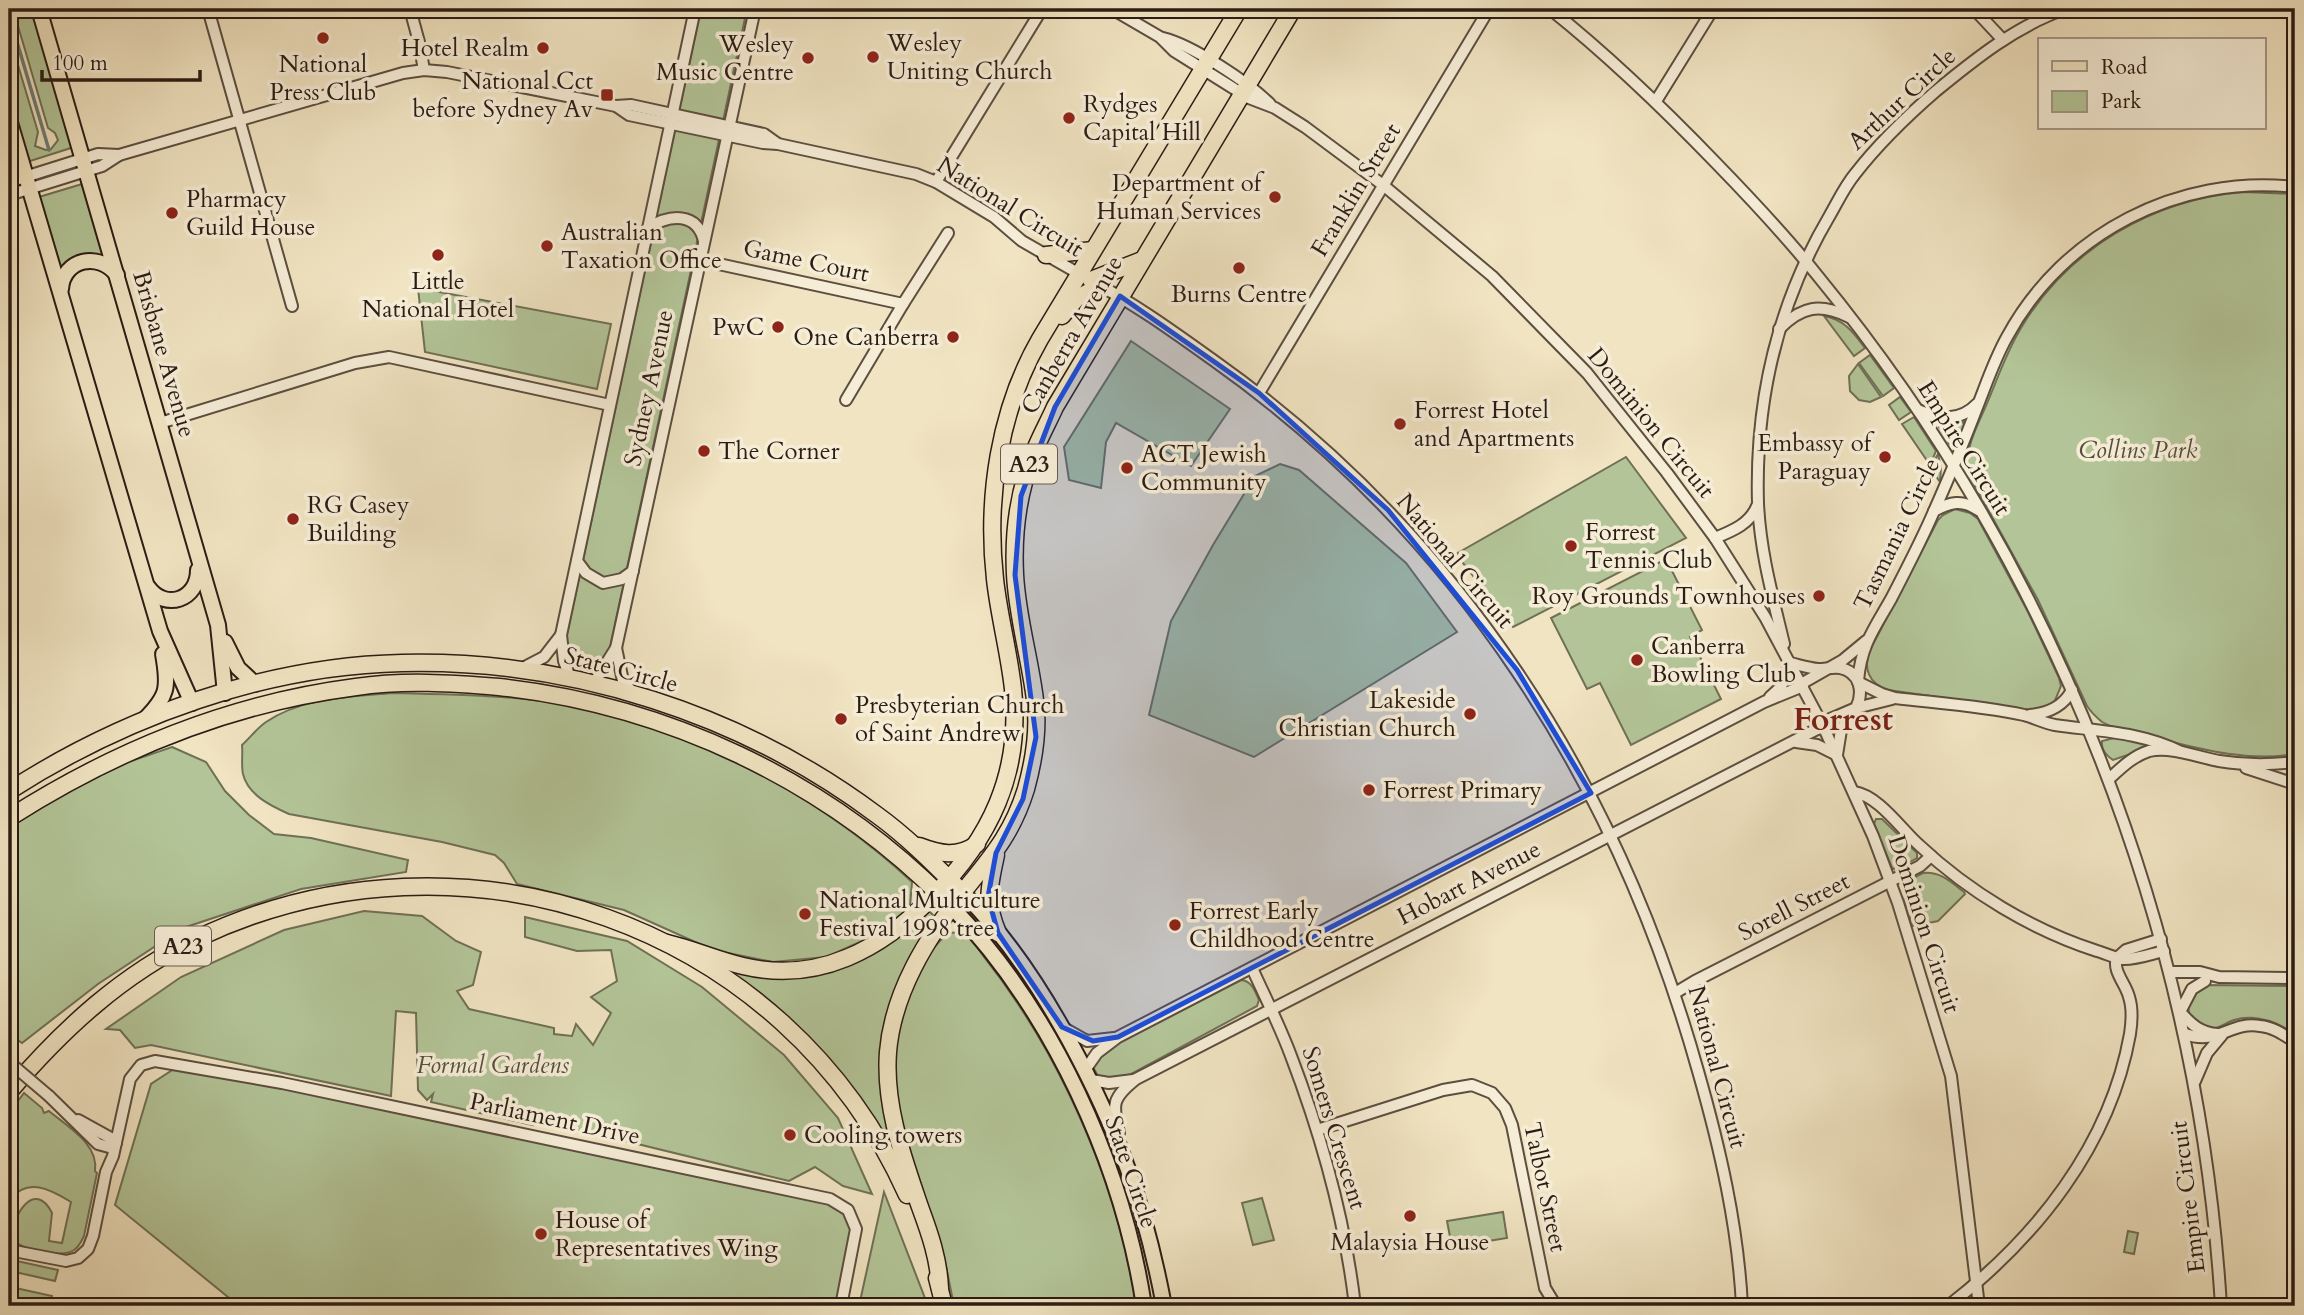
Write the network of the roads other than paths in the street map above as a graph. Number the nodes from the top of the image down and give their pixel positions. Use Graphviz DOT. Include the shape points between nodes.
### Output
graph roads {
  1 [pos="39,9"];
  2 [pos="208,9"];
  3 [pos="410,9"];
  4 [pos="695,9"];
  5 [pos="755,9"];
  6 [pos="1042,9"];
  7 [pos="1112,9"];
  8 [pos="1239,9"];
  9 [pos="1293,9"];
  10 [pos="1489,9"];
  11 [pos="1550,9"];
  12 [pos="1713,9"];
  13 [pos="1974,9"];
  14 [pos="2065,9"];
  15 [pos="2003,40"];
  16 [pos="1205,65"];
  17 [pos="424,71"];
  18 [pos="1245,89"];
  19 [pos="1656,101"];
  20 [pos="671,118"];
  21 [pos="9,119"];
  22 [pos="241,121"];
  23 [pos="729,131"];
  24 [pos="86,165"];
  25 [pos="9,182"];
  26 [pos="28,183"];
  27 [pos="936,183"];
  28 [pos="1383,185"];
  29 [pos="2295,187"];
  30 [pos="9,195"];
  31 [pos="648,228"];
  32 [pos="948,233"];
  33 [pos="704,242"];
  34 [pos="1093,250"];
  35 [pos="1046,255"];
  36 [pos="701,260"];
  37 [pos="1142,260"];
  38 [pos="1805,260"];
  39 [pos="117,276"];
  40 [pos="1090,280"];
  41 [pos="1120,296"];
  42 [pos="62,298"];
  43 [pos="903,304"];
  44 [pos="292,306"];
  45 [pos="1852,318"];
  46 [pos="1779,330"];
  47 [pos="1042,335"];
  48 [pos="1259,393"];
  49 [pos="1981,398"];
  50 [pos="846,400"];
  51 [pos="610,405"];
  52 [pos="1917,410"];
  53 [pos="160,423"];
  54 [pos="1954,467"];
  55 [pos="1758,503"];
  56 [pos="1934,511"];
  57 [pos="1983,514"];
  58 [pos="1714,538"];
  59 [pos="199,558"];
  60 [pos="577,561"];
  61 [pos="633,571"];
  62 [pos="145,581"];
  63 [pos="218,625"];
  64 [pos="160,631"];
  65 [pos="561,635"];
  66 [pos="1866,641"];
  67 [pos="616,648"];
  68 [pos="1789,660"];
  69 [pos="1830,668"];
  70 [pos="519,670"];
  71 [pos="570,678"];
  72 [pos="1858,682"];
  73 [pos="255,684"];
  74 [pos="594,684"];
  75 [pos="1802,685"];
  76 [pos="2072,690"];
  77 [pos="225,693"];
  78 [pos="637,695"];
  79 [pos="1895,698"];
  80 [pos="580,700"];
  81 [pos="1764,702"];
  82 [pos="192,703"];
  83 [pos="1856,708"];
  84 [pos="228,715"];
  85 [pos="2027,716"];
  86 [pos="143,721"];
  87 [pos="201,724"];
  88 [pos="1822,724"];
  89 [pos="2089,729"];
  90 [pos="1793,741"];
  91 [pos="762,744"];
  92 [pos="2181,752"];
  93 [pos="1837,755"];
  94 [pos="755,761"];
  95 [pos="2220,761"];
  96 [pos="2295,762"];
  97 [pos="2109,779"];
  98 [pos="2295,784"];
  99 [pos="836,787"];
  100 [pos="9,791"];
  101 [pos="1854,792"];
  102 [pos="1591,793"];
  103 [pos="826,804"];
  104 [pos="9,818"];
  105 [pos="1611,836"];
  106 [pos="910,842"];
  107 [pos="978,842"];
  108 [pos="996,853"];
  109 [pos="1931,856"];
  110 [pos="950,880"];
  111 [pos="1891,881"];
  112 [pos="937,892"];
  113 [pos="963,893"];
  114 [pos="952,907"];
  115 [pos="998,933"];
  116 [pos="2161,939"];
  117 [pos="667,943"];
  118 [pos="2164,951"];
  119 [pos="2117,958"];
  120 [pos="1252,968"];
  121 [pos="2170,972"];
  122 [pos="2219,977"];
  123 [pos="2295,978"];
  124 [pos="2204,981"];
  125 [pos="2174,987"];
  126 [pos="1675,993"];
  127 [pos="1271,1010"];
  128 [pos="2180,1012"];
  129 [pos="1062,1027"];
  130 [pos="2224,1033"];
  131 [pos="2185,1034"];
  132 [pos="1118,1037"];
  133 [pos="2295,1042"];
  134 [pos="1059,1058"];
  135 [pos="9,1062"];
  136 [pos="1087,1075"];
  137 [pos="1136,1079"];
  138 [pos="2194,1083"];
  139 [pos="9,1092"];
  140 [pos="1085,1110"];
  141 [pos="70,1115"];
  142 [pos="1317,1130"];
  143 [pos="95,1142"];
  144 [pos="116,1142"];
  145 [pos="1123,1152"];
  146 [pos="106,1172"];
  147 [pos="9,1250"];
  148 [pos="1978,1282"];
  149 [pos="940,1289"];
  150 [pos="841,1306"];
  151 [pos="944,1306"];
  152 [pos="1144,1306"];
  153 [pos="1164,1306"];
  154 [pos="1355,1306"];
  155 [pos="1556,1306"];
  156 [pos="1742,1306"];
  157 [pos="1948,1306"];
  158 [pos="1979,1306"];
  159 [pos="2221,1306"];
  1 -- 24 [label="main road, Brisbane Avenue"];
  2 -- 22 [label="street"];
  3 -- 17 [label="street"];
  4 -- 20 [label="street, Sydney Avenue"];
  5 -- 23 [label="street, Sydney Avenue"];
  6 -- 27 [label="street"];
  7 -- 16 [label="street, Dominion Circuit" via="1160,37 1174,51"];
  8 -- 16 [label="highway, Canberra Avenue / A23"];
  9 -- 18 [label="highway, Canberra Avenue / A23"];
  10 -- 28 [label="street, Franklin Street"];
  11 -- 19 [label="street, Empire Circuit"];
  12 -- 19 [label="street"];
  13 -- 15 [label="street"];
  14 -- 15 [label="street, Arthur Circle"];
  15 -- 38 [label="street, Arthur Circle" via="1960,71 1882,141 1853,176"];
  16 -- 18 [label="street, Dominion Circuit"];
  16 -- 34 [label="highway, Canberra Avenue / A23"];
  17 -- 20 [label="street, National Circuit" via="631,105"];
  17 -- 22 [label="street, National Circuit" via="403,73"];
  18 -- 28 [label="street, Dominion Circuit" via="1256,90"];
  18 -- 37 [label="highway, Canberra Avenue / A23"];
  19 -- 38 [label="street, Empire Circuit"];
  20 -- 23 [label="street, National Circuit"];
  20 -- 31 [label="street, Sydney Avenue"];
  21 -- 26 [label="main road"];
  22 -- 24 [label="street, National Circuit" via="119,155 98,155"];
  22 -- 44 [label="street"];
  23 -- 27 [label="street, National Circuit" via="763,143 900,169"];
  23 -- 33 [label="street, Sydney Avenue"];
  24 -- 26 [label="street, National Circuit"];
  24 -- 39 [label="main road, Brisbane Avenue"];
  25 -- 26 [label="street, National Circuit"];
  26 -- 30 [label="street, National Circuit"];
  26 -- 42 [label="main road"];
  27 -- 35 [label="street, National Circuit"];
  28 -- 48 [label="street, Franklin Street"];
  28 -- 58 [label="street, Dominion Circuit" via="1492,276 1579,364"];
  29 -- 49 [label="street, Tasmania Circle" via="2257,185 2200,191 2140,211 2092,240 2063,263 2026,306"];
  31 -- 33 [label="street" via="676,217 695,224"];
  31 -- 51 [label="street, Sydney Avenue"];
  32 -- 43 [label="street"];
  33 -- 36 [label="street, Sydney Avenue"];
  34 -- 35 [label="highway"];
  34 -- 40 [label="highway, Canberra Avenue / A23"];
  35 -- 40 [label="street, National Circuit"];
  36 -- 43 [label="street, Game Court"];
  36 -- 61 [label="street, Sydney Avenue"];
  37 -- 40 [label="highway"];
  37 -- 41 [label="highway, Canberra Avenue / A23"];
  38 -- 45 [label="street, Empire Circuit"];
  38 -- 46 [label="street, Arthur Circle"];
  39 -- 42 [label="main road" via="102,262 77,263 63,278"];
  39 -- 53 [label="main road, Brisbane Avenue"];
  40 -- 41 [label="street, National Circuit"];
  40 -- 47 [label="highway, Canberra Avenue / A23"];
  40 -- 47 [label="highway"];
  41 -- 48 [label="street, National Circuit"];
  41 -- 108 [label="highway, Canberra Avenue / A23" via="1042,433 1021,496 1015,575 1035,702 1035,743 1023,799"];
  42 -- 62 [label="main road"];
  43 -- 50 [label="street"];
  45 -- 46 [label="street" via="1831,309 1815,309 1796,316"];
  45 -- 52 [label="street, Empire Circuit"];
  46 -- 55 [label="street, Arthur Circle" via="1761,416"];
  47 -- 107 [label="highway, Canberra Avenue / A23" via="1012,403 995,485 994,559 1013,686 1014,728 1004,787"];
  48 -- 102 [label="street, National Circuit" via="1348,470 1422,548 1517,670"];
  49 -- 52 [label="street" via="1969,411 1951,418"];
  49 -- 54 [label="street, Tasmania Circle"];
  51 -- 53 [label="street" via="389,357 355,363"];
  51 -- 60 [label="street, Sydney Avenue"];
  52 -- 54 [label="street, Empire Circuit"];
  53 -- 59 [label="main road, Brisbane Avenue"];
  54 -- 56 [label="street, Tasmania Circle"];
  54 -- 57 [label="street, Empire Circuit"];
  55 -- 58 [label="street" via="1744,524"];
  55 -- 68 [label="street, Arthur Circle" via="1766,568"];
  56 -- 57 [label="street" via="1963,502"];
  56 -- 66 [label="street, Tasmania Circle"];
  57 -- 76 [label="street, Empire Circuit"];
  58 -- 68 [label="street, Dominion Circuit"];
  59 -- 62 [label="main road" via="198,583 184,596 160,598"];
  59 -- 63 [label="main road, Brisbane Avenue"];
  60 -- 61 [label="street" via="603,583"];
  60 -- 65 [label="street, Sydney Avenue"];
  61 -- 67 [label="street, Sydney Avenue"];
  62 -- 64 [label="main road"];
  63 -- 73 [label="main road" via="236,665"];
  63 -- 77 [label="main road, Brisbane Avenue"];
  64 -- 82 [label="main road"];
  64 -- 86 [label="main road" via="167,688"];
  65 -- 70 [label="street" via="544,657"];
  65 -- 71 [label="street, Sydney Avenue"];
  66 -- 69 [label="street, Tasmania Circle"];
  66 -- 72 [label="street, Tasmania Circle"];
  67 -- 74 [label="street, Sydney Avenue"];
  67 -- 78 [label="street" via="623,681"];
  68 -- 69 [label="street"];
  68 -- 75 [label="street, Dominion Circuit"];
  68 -- 81 [label="street" via="1781,687"];
  69 -- 72 [label="street" via="1846,670"];
  69 -- 75 [label="street, Hobart Avenue"];
  70 -- 71 [label="highway, State Circle"];
  70 -- 73 [label="highway, State Circle" via="403,663 329,669"];
  71 -- 74 [label="highway, State Circle"];
  71 -- 80 [label="highway, Sydney Avenue"];
  72 -- 79 [label="street"];
  72 -- 83 [label="street" via="1861,695"];
  73 -- 77 [label="highway, State Circle"];
  74 -- 78 [label="highway, State Circle"];
  74 -- 80 [label="highway, Sydney Avenue"];
  75 -- 81 [label="street, Hobart Avenue"];
  75 -- 88 [label="street, Dominion Circuit"];
  76 -- 85 [label="street" via="2053,710"];
  76 -- 89 [label="street, Empire Circuit"];
  77 -- 82 [label="highway, State Circle"];
  77 -- 84 [label="highway, Brisbane Avenue"];
  78 -- 91 [label="highway, State Circle"];
  79 -- 83 [label="street"];
  79 -- 85 [label="street"];
  80 -- 84 [label="highway, State Circle" via="475,685 383,684 302,696"];
  80 -- 94 [label="highway, State Circle" via="673,727"];
  81 -- 102 [label="street, Hobart Avenue"];
  82 -- 86 [label="highway, State Circle"];
  82 -- 87 [label="highway"];
  83 -- 88 [label="street, Hobart Avenue"];
  83 -- 93 [label="street" via="1841,730"];
  84 -- 87 [label="highway, State Circle"];
  85 -- 89 [label="street"];
  86 -- 100 [label="highway, State Circle" via="67,756"];
  87 -- 104 [label="highway, State Circle" via="98,766"];
  88 -- 90 [label="street, Hobart Avenue"];
  88 -- 93 [label="street, Dominion Circuit"];
  89 -- 92 [label="street" via="2127,734"];
  89 -- 97 [label="street, Empire Circuit"];
  90 -- 93 [label="street"];
  90 -- 105 [label="street, Hobart Avenue"];
  91 -- 94 [label="highway"];
  91 -- 99 [label="highway, State Circle"];
  92 -- 95 [label="street"];
  92 -- 97 [label="street" via="2146,752"];
  93 -- 101 [label="street, Dominion Circuit"];
  94 -- 103 [label="highway, State Circle"];
  95 -- 96 [label="street"];
  95 -- 98 [label="street"];
  97 -- 116 [label="street, Empire Circuit"];
  99 -- 103 [label="highway"];
  99 -- 106 [label="highway, State Circle"];
  101 -- 109 [label="street" via="1871,797"];
  101 -- 111 [label="street, Dominion Circuit"];
  102 -- 105 [label="street, National Circuit"];
  102 -- 120 [label="street, Hobart Avenue"];
  103 -- 112 [label="highway, State Circle" via="886,847"];
  105 -- 126 [label="street, National Circuit"];
  105 -- 127 [label="street, Hobart Avenue"];
  106 -- 107 [label="highway" via="948,854"];
  106 -- 110 [label="highway, State Circle"];
  107 -- 110 [label="highway, Canberra Avenue / A23"];
  108 -- 113 [label="highway, Canberra Avenue / A23"];
  108 -- 115 [label="highway" via="988,897"];
  109 -- 111 [label="street, Sorell Street"];
  109 -- 119 [label="street" via="2008,911"];
  110 -- 112 [label="highway, Canberra Avenue / A23"];
  110 -- 113 [label="highway, State Circle"];
  111 -- 126 [label="street, Sorell Street"];
  111 -- 148 [label="street, Dominion Circuit" via="1951,1076"];
  112 -- 114 [label="highway, State Circle"];
  112 -- 117 [label="highway, A23" via="881,942 820,966 758,969"];
  113 -- 114 [label="highway, Canberra Avenue / A23"];
  113 -- 115 [label="main road, State Circle"];
  114 -- 134 [label="main road, State Circle" via="1017,987"];
  114 -- 149 [label="highway, Canberra Avenue" via="906,983 894,1016 888,1059 893,1119 937,1260"];
  115 -- 129 [label="main road, State Circle" via="1024,964"];
  116 -- 118 [label="street, Empire Circuit"];
  116 -- 119 [label="street" via="2126,950"];
  117 -- 139 [label="highway, A23" via="550,900 485,889 402,886 288,904 195,939 138,972 85,1012"];
  117 -- 149 [label="highway" via="757,1002 806,1046 849,1097 901,1182 920,1223"];
  118 -- 119 [label="street"];
  118 -- 121 [label="street, Empire Circuit"];
  119 -- 148 [label="street" via="2132,1022 2117,1085 2096,1136 2080,1166 2041,1217"];
  120 -- 127 [label="street, Somers Crescent"];
  120 -- 132 [label="street, Hobart Avenue"];
  121 -- 122 [label="street"];
  121 -- 125 [label="street, Empire Circuit"];
  122 -- 123 [label="street"];
  122 -- 124 [label="street"];
  124 -- 125 [label="street"];
  124 -- 128 [label="street" via="2192,989"];
  125 -- 128 [label="street, Empire Circuit"];
  126 -- 156 [label="street, National Circuit" via="1726,1181"];
  127 -- 137 [label="street, Hobart Avenue"];
  127 -- 142 [label="street, Somers Crescent"];
  128 -- 130 [label="street" via="2198,1029"];
  128 -- 131 [label="street, Empire Circuit"];
  129 -- 132 [label="street, Hobart Avenue" via="1087,1041"];
  129 -- 136 [label="main road, State Circle"];
  130 -- 131 [label="street" via="2204,1039"];
  130 -- 133 [label="street" via="2258,1025"];
  130 -- 138 [label="street" via="2207,1053"];
  131 -- 138 [label="street, Empire Circuit"];
  132 -- 136 [label="street, Hobart Avenue" via="1097,1053"];
  134 -- 136 [label="main road, State Circle"];
  134 -- 140 [label="main road, State Circle"];
  135 -- 141 [label="street, bridge"];
  136 -- 137 [label="street, Hobart Avenue" via="1109,1083"];
  136 -- 140 [label="main road" via="1082,1088"];
  136 -- 145 [label="main road, State Circle"];
  137 -- 145 [label="street, Hobart Avenue" via="1115,1102"];
  138 -- 159 [label="street, Empire Circuit"];
  140 -- 152 [label="main road, State Circle" via="1119,1199"];
  141 -- 143 [label="street"];
  141 -- 144 [label="street"];
  142 -- 154 [label="street, Somers Crescent" via="1337,1201"];
  142 -- 155 [label="street, Talbot Street" via="1443,1090 1472,1085 1492,1093 1512,1125 1545,1288"];
  143 -- 144 [label="street" via="106,1147"];
  143 -- 146 [label="street"];
  144 -- 146 [label="street, Parliament Drive"];
  144 -- 150 [label="street, Parliament Drive" via="133,1073 155,1061 282,1083 830,1199 848,1210 856,1229"];
  145 -- 153 [label="main road, State Circle" via="1144,1214"];
  146 -- 147 [label="street, Parliament Drive" via="92,1239 81,1256 66,1261"];
  148 -- 157 [label="street"];
  148 -- 158 [label="street, Dominion Circuit"];
  149 -- 151 [label="highway"];
}
